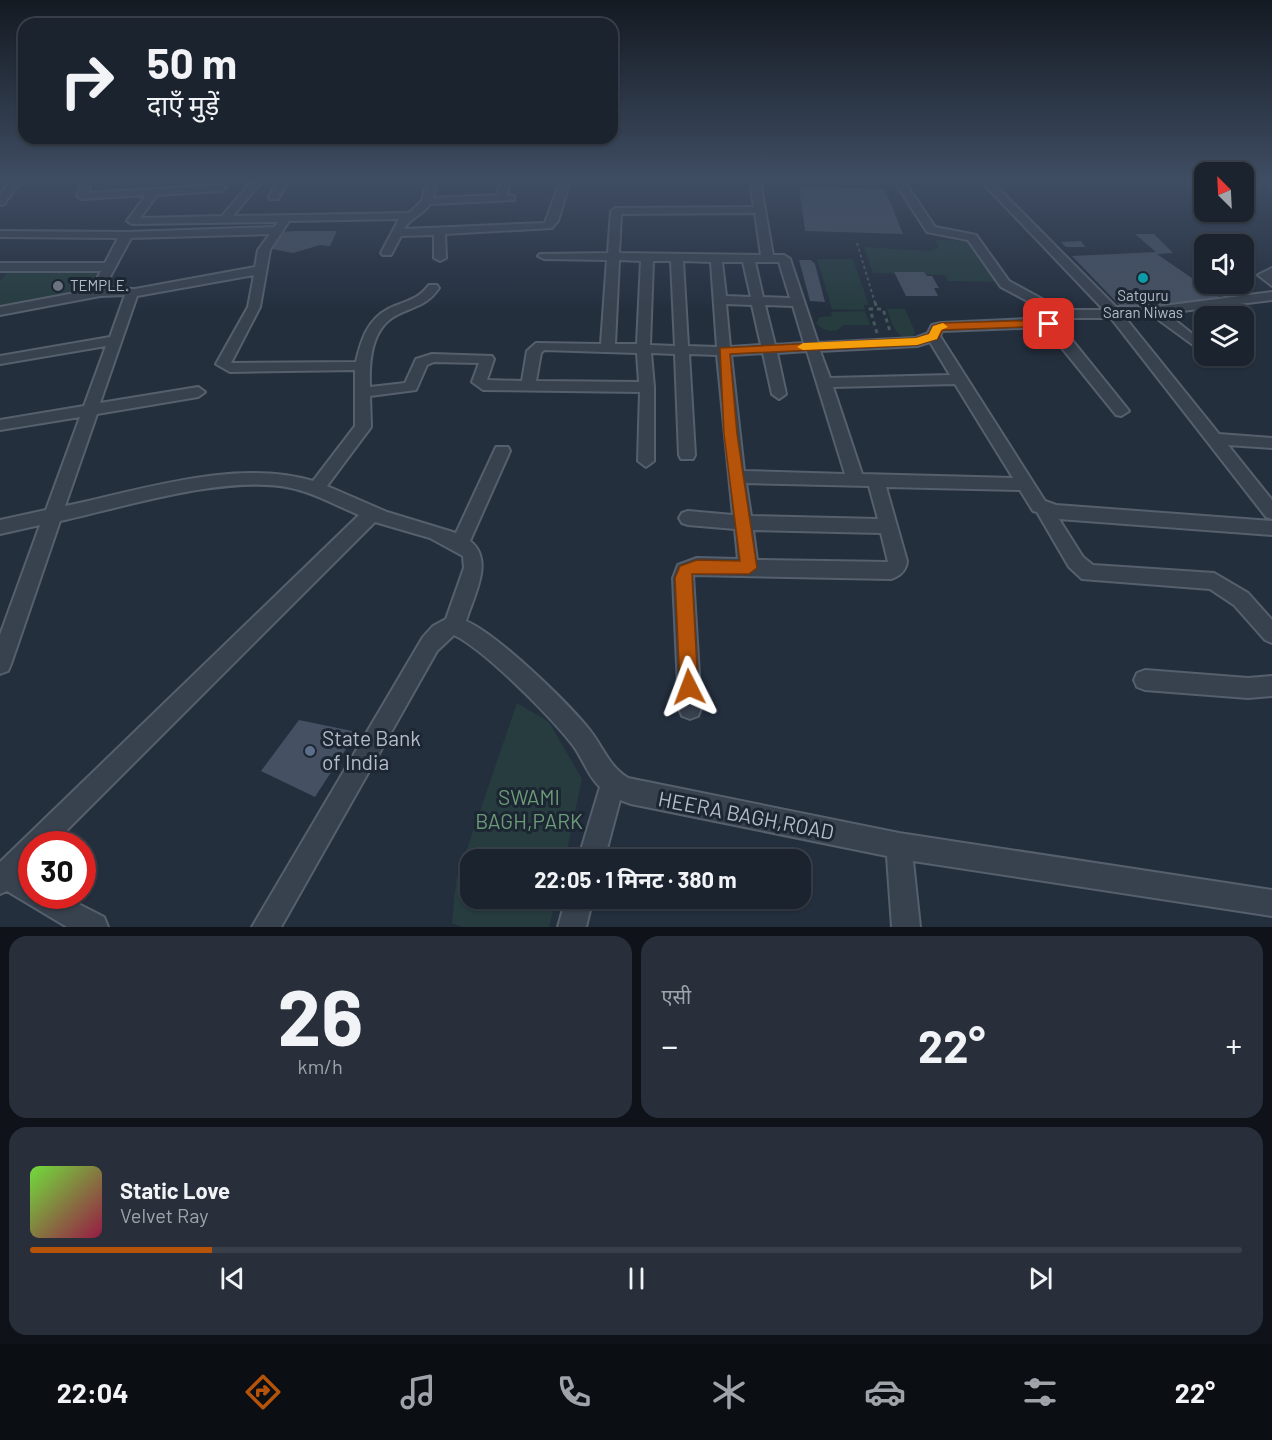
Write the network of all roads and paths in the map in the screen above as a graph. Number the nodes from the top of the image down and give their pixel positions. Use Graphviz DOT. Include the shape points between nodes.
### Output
graph roads {
  1 [pos="278,224"];
  2 [pos="282,224"];
  3 [pos="403,224"];
  4 [pos="458,224"];
  5 [pos="615,224"];
  6 [pos="762,224"];
  7 [pos="927,224"];
  8 [pos="1028,224"];
  9 [pos="439,231"];
  10 [pos="399,233"];
  11 [pos="0,234"];
  12 [pos="128,235"];
  13 [pos="857,243"];
  14 [pos="387,253"];
  15 [pos="544,256"];
  16 [pos="613,257"];
  17 [pos="647,257"];
  18 [pos="677,257"];
  19 [pos="716,257"];
  20 [pos="748,257"];
  21 [pos="767,257"];
  22 [pos="440,258"];
  23 [pos="0,267"];
  24 [pos="108,267"];
  25 [pos="259,270"];
  26 [pos="1272,272"];
  27 [pos="1272,282"];
  28 [pos="433,288"];
  29 [pos="96,293"];
  30 [pos="132,293"];
  31 [pos="1272,296"];
  32 [pos="720,300"];
  33 [pos="756,301"];
  34 [pos="798,302"];
  35 [pos="876,309"];
  36 [pos="0,311"];
  37 [pos="1155,311"];
  38 [pos="1113,312"];
  39 [pos="1054,319"];
  40 [pos="877,333"];
  41 [pos="891,333"];
  42 [pos="933,336"];
  43 [pos="116,340"];
  44 [pos="1194,341"];
  45 [pos="812,346"];
  46 [pos="608,348"];
  47 [pos="768,348"];
  48 [pos="645,349"];
  49 [pos="684,350"];
  50 [pos="724,351"];
  51 [pos="0,360"];
  52 [pos="362,366"];
  53 [pos="961,379"];
  54 [pos="823,383"];
  55 [pos="528,386"];
  56 [pos="646,387"];
  57 [pos="198,392"];
  58 [pos="363,392"];
  59 [pos="779,394"];
  60 [pos="91,409"];
  61 [pos="1121,411"];
  62 [pos="0,425"];
  63 [pos="1215,439"];
  64 [pos="1272,443"];
  65 [pos="502,452"];
  66 [pos="687,455"];
  67 [pos="646,461"];
  68 [pos="737,477"];
  69 [pos="855,479"];
  70 [pos="876,480"];
  71 [pos="1025,484"];
  72 [pos="317,488"];
  73 [pos="1044,509"];
  74 [pos="1272,512"];
  75 [pos="372,514"];
  76 [pos="50,517"];
  77 [pos="688,518"];
  78 [pos="742,523"];
  79 [pos="890,526"];
  80 [pos="0,527"];
  81 [pos="1272,528"];
  82 [pos="459,544"];
  83 [pos="749,568"];
  84 [pos="454,626"];
  85 [pos="1272,634"];
  86 [pos="0,664"];
  87 [pos="1145,680"];
  88 [pos="1272,686"];
  89 [pos="690,708"];
  90 [pos="612,786"];
  91 [pos="48,831"];
  92 [pos="899,846"];
  93 [pos="594,849"];
  94 [pos="18,863"];
  95 [pos="3,878"];
  96 [pos="18,885"];
  97 [pos="1272,903"];
  98 [pos="61,909"];
  99 [pos="577,909"];
  100 [pos="94,927"];
  101 [pos="266,927"];
  102 [pos="572,927"];
  103 [pos="906,927"];
  1 -- 12 [label="street"];
  2 -- 25 [label="street" via="264,250"];
  3 -- 10 [label="street"];
  4 -- 9 [label="street"];
  5 -- 16 [label="street"];
  6 -- 21 [label="street"];
  7 -- 39 [label="street" via="931,230 972,237 1005,284 1048,305"];
  8 -- 38 [label="street"];
  9 -- 10 [label="street"];
  9 -- 22 [label="street"];
  10 -- 14 [label="street"];
  11 -- 12 [label="street"];
  12 -- 24 [label="street"];
  13 -- 35 [label="path"];
  15 -- 16 [label="street"];
  16 -- 17 [label="street"];
  16 -- 46 [label="street"];
  17 -- 18 [label="street"];
  17 -- 48 [label="street"];
  18 -- 19 [label="street"];
  18 -- 49 [label="street"];
  19 -- 20 [label="street"];
  19 -- 32 [label="street"];
  20 -- 21 [label="street"];
  20 -- 33 [label="street"];
  21 -- 34 [label="street" via="786,261"];
  23 -- 24 [label="street"];
  24 -- 29 [label="street"];
  25 -- 30 [label="street"];
  25 -- 52 [label="street" via="254,307 223,366"];
  26 -- 27 [label="street" via="1264,275"];
  28 -- 52 [label="street" via="417,305 382,320 371,335"];
  29 -- 30 [label="street"];
  29 -- 36 [label="street"];
  30 -- 43 [label="street"];
  31 -- 37 [label="street"];
  32 -- 33 [label="street"];
  32 -- 50 [label="street"];
  33 -- 34 [label="street"];
  33 -- 47 [label="street"];
  34 -- 45 [label="street"];
  35 -- 40 [label="path" via="870,309"];
  35 -- 41 [label="path" via="883,309"];
  37 -- 38 [label="street"];
  37 -- 44 [label="street"];
  38 -- 39 [label="street"];
  38 -- 63 [label="street"];
  39 -- 42 [label="street" via="941,327"];
  39 -- 61 [label="street"];
  42 -- 45 [label="street" via="917,342"];
  42 -- 53 [label="street"];
  43 -- 51 [label="street"];
  43 -- 60 [label="street"];
  45 -- 47 [label="street"];
  45 -- 54 [label="street"];
  46 -- 48 [label="street"];
  46 -- 55 [label="street" via="538,346"];
  47 -- 50 [label="street"];
  47 -- 59 [label="street"];
  48 -- 49 [label="street"];
  48 -- 56 [label="street"];
  49 -- 50 [label="street"];
  49 -- 66 [label="street"];
  50 -- 68 [label="street"];
  52 -- 58 [label="street"];
  53 -- 54 [label="street"];
  53 -- 71 [label="street"];
  54 -- 69 [label="street"];
  55 -- 56 [label="street"];
  55 -- 58 [label="street" via="481,385 488,360 485,358 432,358 421,362 411,387"];
  56 -- 67 [label="street"];
  57 -- 60 [label="street"];
  58 -- 72 [label="street" via="363,426"];
  60 -- 62 [label="street"];
  60 -- 76 [label="street"];
  63 -- 64 [label="street"];
  63 -- 74 [label="street"];
  65 -- 82 [label="street"];
  68 -- 69 [label="street"];
  68 -- 78 [label="street"];
  69 -- 70 [label="street"];
  70 -- 71 [label="street"];
  70 -- 79 [label="street"];
  71 -- 73 [label="street" via="1037,505"];
  72 -- 75 [label="street"];
  72 -- 76 [label="street" via="287,480 240,478"];
  73 -- 81 [label="street"];
  73 -- 85 [label="street" via="1076,562 1089,573 1214,581 1241,599"];
  75 -- 82 [label="street"];
  75 -- 91 [label="street"];
  76 -- 80 [label="street"];
  76 -- 86 [label="street"];
  77 -- 78 [label="street"];
  78 -- 79 [label="street"];
  78 -- 83 [label="street"];
  79 -- 83 [label="street" via="898,561 891,571"];
  82 -- 84 [label="street" via="474,559"];
  83 -- 89 [label="street" via="697,566 685,570"];
  84 -- 90 [label="street" via="489,648 542,697 580,736"];
  84 -- 101 [label="street" via="430,644"];
  87 -- 88 [label="street" via="1248,688"];
  90 -- 92 [label="street, HEERA BAGH,ROAD"];
  90 -- 93 [label="street"];
  92 -- 97 [label="street, HEERA BAGH,ROAD"];
  92 -- 103 [label="street"];
  94 -- 95 [label="street"];
  95 -- 96 [label="street"];
  98 -- 100 [label="street"];
  99 -- 102 [label="street"];
}
